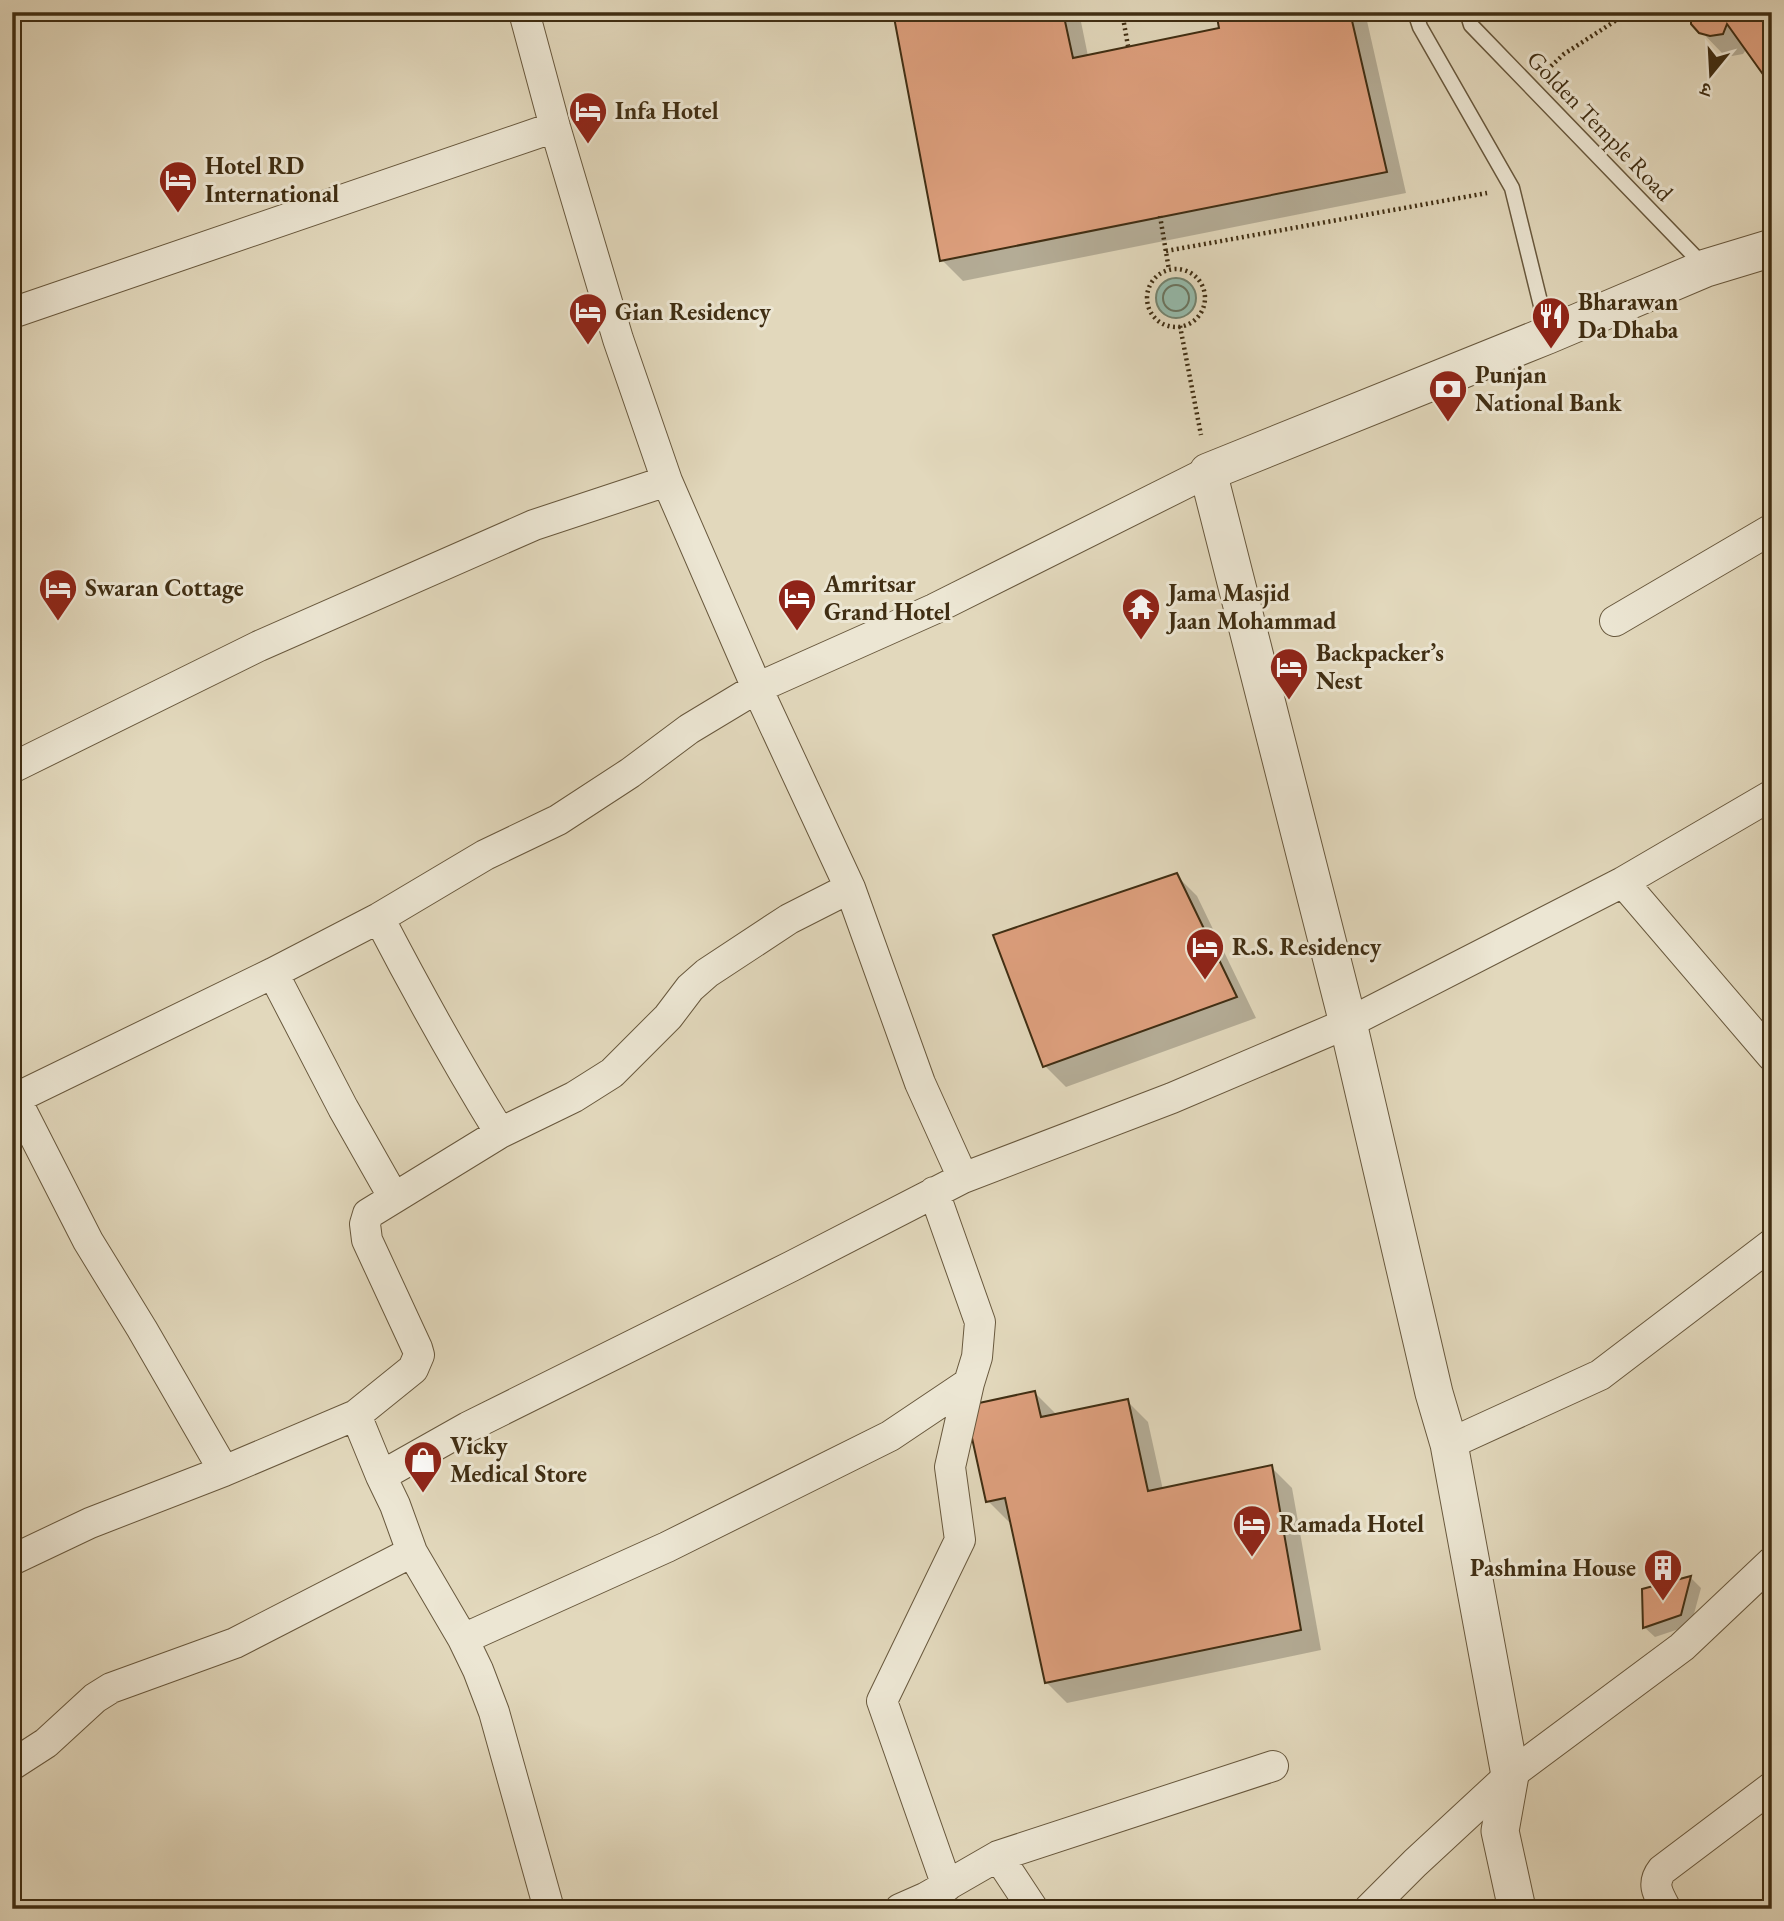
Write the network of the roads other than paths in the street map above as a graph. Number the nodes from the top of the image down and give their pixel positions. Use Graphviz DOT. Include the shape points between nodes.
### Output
graph roads {
  1 [pos="524,12"];
  2 [pos="1415,12"];
  3 [pos="1467,12"];
  4 [pos="555,127"];
  5 [pos="1772,248"];
  6 [pos="1706,268"];
  7 [pos="12,313"];
  8 [pos="1548,335"];
  9 [pos="1208,472"];
  10 [pos="667,481"];
  11 [pos="1772,529"];
  12 [pos="1615,621"];
  13 [pos="757,688"];
  14 [pos="12,768"];
  15 [pos="1772,794"];
  16 [pos="1623,882"];
  17 [pos="850,888"];
  18 [pos="379,918"];
  19 [pos="273,974"];
  20 [pos="1348,1023"];
  21 [pos="1772,1056"];
  22 [pos="14,1099"];
  23 [pos="500,1133"];
  24 [pos="963,1178"];
  25 [pos="934,1192"];
  26 [pos="394,1198"];
  27 [pos="1772,1244"];
  28 [pos="969,1383"];
  29 [pos="356,1415"];
  30 [pos="1449,1444"];
  31 [pos="224,1471"];
  32 [pos="381,1476"];
  33 [pos="412,1552"];
  34 [pos="12,1560"];
  35 [pos="1772,1562"];
  36 [pos="463,1639"];
  37 [pos="12,1765"];
  38 [pos="1273,1766"];
  39 [pos="1510,1775"];
  40 [pos="1772,1787"];
  41 [pos="998,1856"];
  42 [pos="947,1885"];
  43 [pos="549,1909"];
  44 [pos="900,1909"];
  45 [pos="1033,1909"];
  46 [pos="1369,1909"];
  47 [pos="1517,1909"];
  48 [pos="1666,1909"];
  1 -- 4 [label="street"];
  2 -- 8 [label="lane" via="1512,188"];
  3 -- 6 [label="lane, Golden Temple Road" via="1471,25"];
  4 -- 7 [label="street"];
  4 -- 10 [label="street" via="618,340"];
  5 -- 6 [label="street"];
  6 -- 8 [label="street"];
  8 -- 9 [label="street"];
  9 -- 13 [label="street" via="934,609"];
  9 -- 20 [label="street"];
  10 -- 13 [label="street"];
  10 -- 14 [label="street" via="534,525 271,640"];
  11 -- 12 [label="street"];
  13 -- 17 [label="street"];
  13 -- 18 [label="street" via="558,820 485,855"];
  15 -- 16 [label="street"];
  16 -- 20 [label="street"];
  16 -- 21 [label="street"];
  17 -- 23 [label="street" via="789,919 707,973 612,1073"];
  17 -- 24 [label="street" via="920,1083"];
  18 -- 19 [label="street"];
  18 -- 23 [label="street"];
  19 -- 22 [label="street"];
  19 -- 26 [label="street"];
  20 -- 24 [label="street" via="1172,1098"];
  20 -- 30 [label="street"];
  22 -- 31 [label="street" via="88,1241"];
  23 -- 26 [label="street"];
  24 -- 25 [label="street"];
  25 -- 28 [label="street" via="979,1322 977,1357"];
  25 -- 32 [label="street" via="468,1427"];
  26 -- 29 [label="street" via="369,1214 365,1231 419,1355 413,1369"];
  27 -- 30 [label="street" via="1600,1375"];
  28 -- 36 [label="street" via="890,1436 667,1547"];
  28 -- 42 [label="street" via="950,1467 960,1540 882,1700"];
  29 -- 31 [label="street"];
  29 -- 32 [label="street"];
  30 -- 39 [label="street"];
  31 -- 34 [label="street" via="90,1523"];
  32 -- 33 [label="street"];
  33 -- 36 [label="street"];
  33 -- 37 [label="street" via="235,1643 111,1688 46,1743"];
  35 -- 39 [label="street" via="1682,1647"];
  36 -- 43 [label="street" via="494,1712"];
  38 -- 41 [label="street"];
  39 -- 46 [label="street"];
  39 -- 47 [label="street" via="1500,1831"];
  40 -- 48 [label="street" via="1662,1870 1655,1883"];
  41 -- 42 [label="street"];
  41 -- 45 [label="street"];
  42 -- 44 [label="street"];
}
